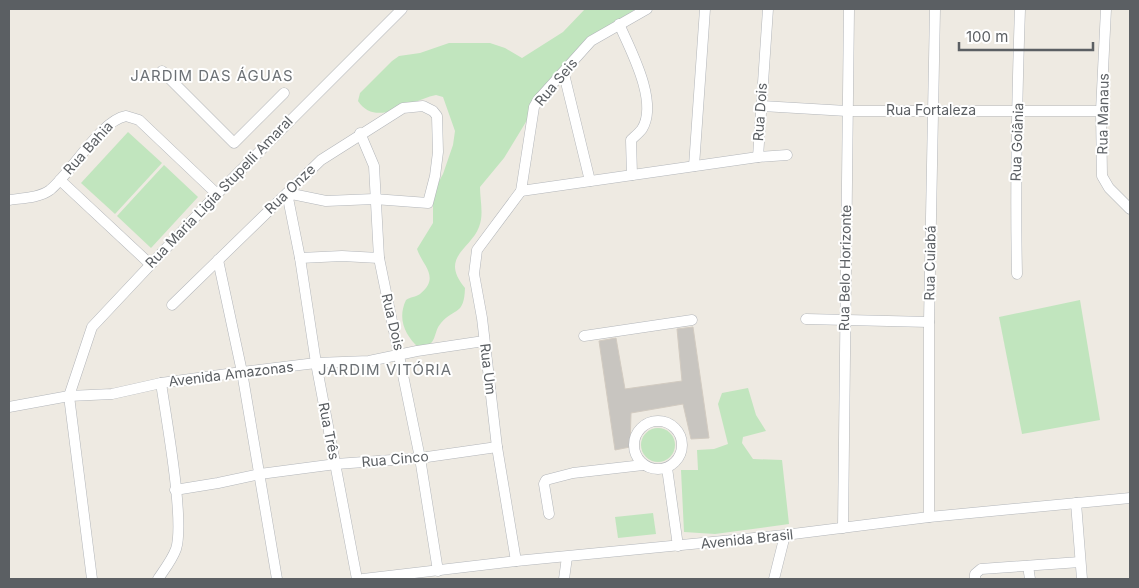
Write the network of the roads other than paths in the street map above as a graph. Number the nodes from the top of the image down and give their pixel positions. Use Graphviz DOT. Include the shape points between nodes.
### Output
graph roads {
  1 [pos="402,9"];
  2 [pos="647,9"];
  3 [pos="705,9"];
  4 [pos="768,9"];
  5 [pos="849,9"];
  6 [pos="936,9"];
  7 [pos="1020,9"];
  8 [pos="1106,9"];
  9 [pos="619,24"];
  10 [pos="162,71"];
  11 [pos="564,74"];
  12 [pos="284,92"];
  13 [pos="760,106"];
  14 [pos="1018,109"];
  15 [pos="848,110"];
  16 [pos="934,111"];
  17 [pos="1101,111"];
  18 [pos="360,133"];
  19 [pos="787,155"];
  20 [pos="758,156"];
  21 [pos="694,166"];
  22 [pos="632,175"];
  23 [pos="60,180"];
  24 [pos="590,181"];
  25 [pos="521,191"];
  26 [pos="287,193"];
  27 [pos="217,194"];
  28 [pos="374,198"];
  29 [pos="9,200"];
  30 [pos="1130,209"];
  31 [pos="300,258"];
  32 [pos="378,258"];
  33 [pos="218,260"];
  34 [pos="150,264"];
  35 [pos="1017,274"];
  36 [pos="172,305"];
  37 [pos="806,318"];
  38 [pos="692,320"];
  39 [pos="845,320"];
  40 [pos="929,322"];
  41 [pos="584,336"];
  42 [pos="484,341"];
  43 [pos="400,355"];
  44 [pos="316,363"];
  45 [pos="242,372"];
  46 [pos="161,383"];
  47 [pos="69,396"];
  48 [pos="9,407"];
  49 [pos="497,447"];
  50 [pos="420,458"];
  51 [pos="336,464"];
  52 [pos="643,465"];
  53 [pos="667,468"];
  54 [pos="260,474"];
  55 [pos="175,490"];
  56 [pos="1130,498"];
  57 [pos="1076,503"];
  58 [pos="549,514"];
  59 [pos="929,517"];
  60 [pos="843,528"];
  61 [pos="784,535"];
  62 [pos="678,546"];
  63 [pos="567,557"];
  64 [pos="516,561"];
  65 [pos="1080,562"];
  66 [pos="1028,566"];
  67 [pos="438,571"];
  68 [pos="92,579"];
  69 [pos="158,579"];
  70 [pos="277,579"];
  71 [pos="358,579"];
  72 [pos="363,579"];
  73 [pos="564,579"];
  74 [pos="774,579"];
  75 [pos="975,579"];
  76 [pos="1030,579"];
  77 [pos="1082,579"];
  1 -- 27 [label="street, Rua Maria Ligia Stupelli Amaral"];
  2 -- 9 [label="street, Rua Seis"];
  3 -- 21 [label="street"];
  4 -- 13 [label="street, Rua Dois"];
  5 -- 15 [label="street, Rua Belo Horizonte"];
  6 -- 16 [label="street, Rua Cuiabá"];
  7 -- 14 [label="street, Rua Goiânia"];
  8 -- 17 [label="street, Rua Manaus"];
  9 -- 11 [label="street, Rua Seis" via="592,41"];
  9 -- 22 [label="street" via="648,104 643,128 631,140"];
  10 -- 12 [label="street" via="234,143"];
  11 -- 24 [label="street"];
  11 -- 25 [label="street, Rua Seis" via="534,107"];
  13 -- 15 [label="street, Rua Fortaleza"];
  13 -- 20 [label="street, Rua Dois"];
  14 -- 16 [label="street, Rua Fortaleza"];
  14 -- 17 [label="street, Rua Fortaleza"];
  14 -- 35 [label="street, Rua Goiânia" via="1015,162"];
  15 -- 16 [label="street, Rua Fortaleza"];
  15 -- 39 [label="street, Rua Belo Horizonte"];
  16 -- 40 [label="street, Rua Cuiabá"];
  17 -- 30 [label="street, Rua Manaus" via="1102,176"];
  18 -- 26 [label="street, Rua Onze" via="321,160"];
  18 -- 28 [label="street, Rua Dois" via="374,166"];
  18 -- 28 [label="street, Rua Onze" via="403,108 423,106 436,116 435,176 428,203"];
  19 -- 20 [label="street"];
  20 -- 21 [label="street, Rua Dois"];
  21 -- 22 [label="street, Rua Dois"];
  22 -- 24 [label="street, Rua Dois"];
  23 -- 27 [label="street, Rua Bahia" via="111,122 126,116 139,120"];
  23 -- 29 [label="street, Rua Bahia" via="49,190"];
  23 -- 34 [label="street"];
  24 -- 25 [label="street, Rua Dois"];
  25 -- 42 [label="street, Rua Um" via="478,250 474,261"];
  26 -- 28 [label="street" via="326,201"];
  26 -- 31 [label="street, Rua Três"];
  26 -- 33 [label="street, Rua Onze"];
  27 -- 34 [label="street, Rua Maria Ligia Stupelli Amaral"];
  28 -- 32 [label="street, Rua Dois"];
  31 -- 32 [label="street"];
  31 -- 44 [label="street, Rua Três"];
  32 -- 43 [label="street, Rua Dois"];
  33 -- 36 [label="street, Rua Onze"];
  33 -- 45 [label="street"];
  34 -- 47 [label="street, Rua Maria Ligia Stupelli Amaral" via="92,327"];
  37 -- 39 [label="street"];
  38 -- 41 [label="street"];
  39 -- 40 [label="street"];
  39 -- 60 [label="street, Rua Belo Horizonte"];
  40 -- 59 [label="street, Rua Cuiabá"];
  42 -- 43 [label="street, Avenida Amazonas"];
  42 -- 49 [label="street, Rua Um"];
  43 -- 44 [label="street, Avenida Amazonas" via="369,361"];
  43 -- 50 [label="street, Rua Dois"];
  44 -- 45 [label="street, Avenida Amazonas"];
  44 -- 51 [label="street, Rua Três"];
  45 -- 46 [label="street, Avenida Amazonas"];
  45 -- 54 [label="street"];
  46 -- 47 [label="street, Avenida Amazonas" via="112,394"];
  46 -- 55 [label="street"];
  47 -- 48 [label="street, Avenida Amazonas"];
  47 -- 68 [label="street"];
  49 -- 50 [label="street, Rua Cinco"];
  49 -- 64 [label="street, Rua Um"];
  50 -- 51 [label="street, Rua Cinco"];
  50 -- 67 [label="street, Rua Dois"];
  51 -- 54 [label="street, Rua Cinco"];
  51 -- 71 [label="street, Rua Três"];
  52 -- 53 [label="street" via="658,470"];
  52 -- 53 [label="street" via="635,452 635,436 645,425 660,421 674,427 682,441 679,457"];
  52 -- 58 [label="street" via="573,473 546,480"];
  53 -- 62 [label="street"];
  54 -- 55 [label="street, Rua Cinco"];
  54 -- 70 [label="street"];
  55 -- 69 [label="street" via="178,516 176,548"];
  56 -- 57 [label="street, Avenida Brasil"];
  57 -- 59 [label="street, Avenida Brasil"];
  57 -- 65 [label="street"];
  59 -- 60 [label="street, Avenida Brasil"];
  60 -- 61 [label="street, Avenida Brasil"];
  61 -- 62 [label="street, Avenida Brasil"];
  61 -- 74 [label="street"];
  62 -- 63 [label="street, Avenida Brasil"];
  63 -- 64 [label="street, Avenida Brasil"];
  63 -- 73 [label="street"];
  64 -- 67 [label="street, Avenida Brasil"];
  65 -- 66 [label="street"];
  65 -- 77 [label="street"];
  66 -- 75 [label="street" via="981,569 975,574"];
  66 -- 76 [label="street"];
  67 -- 72 [label="street, Avenida Brasil"];
}
